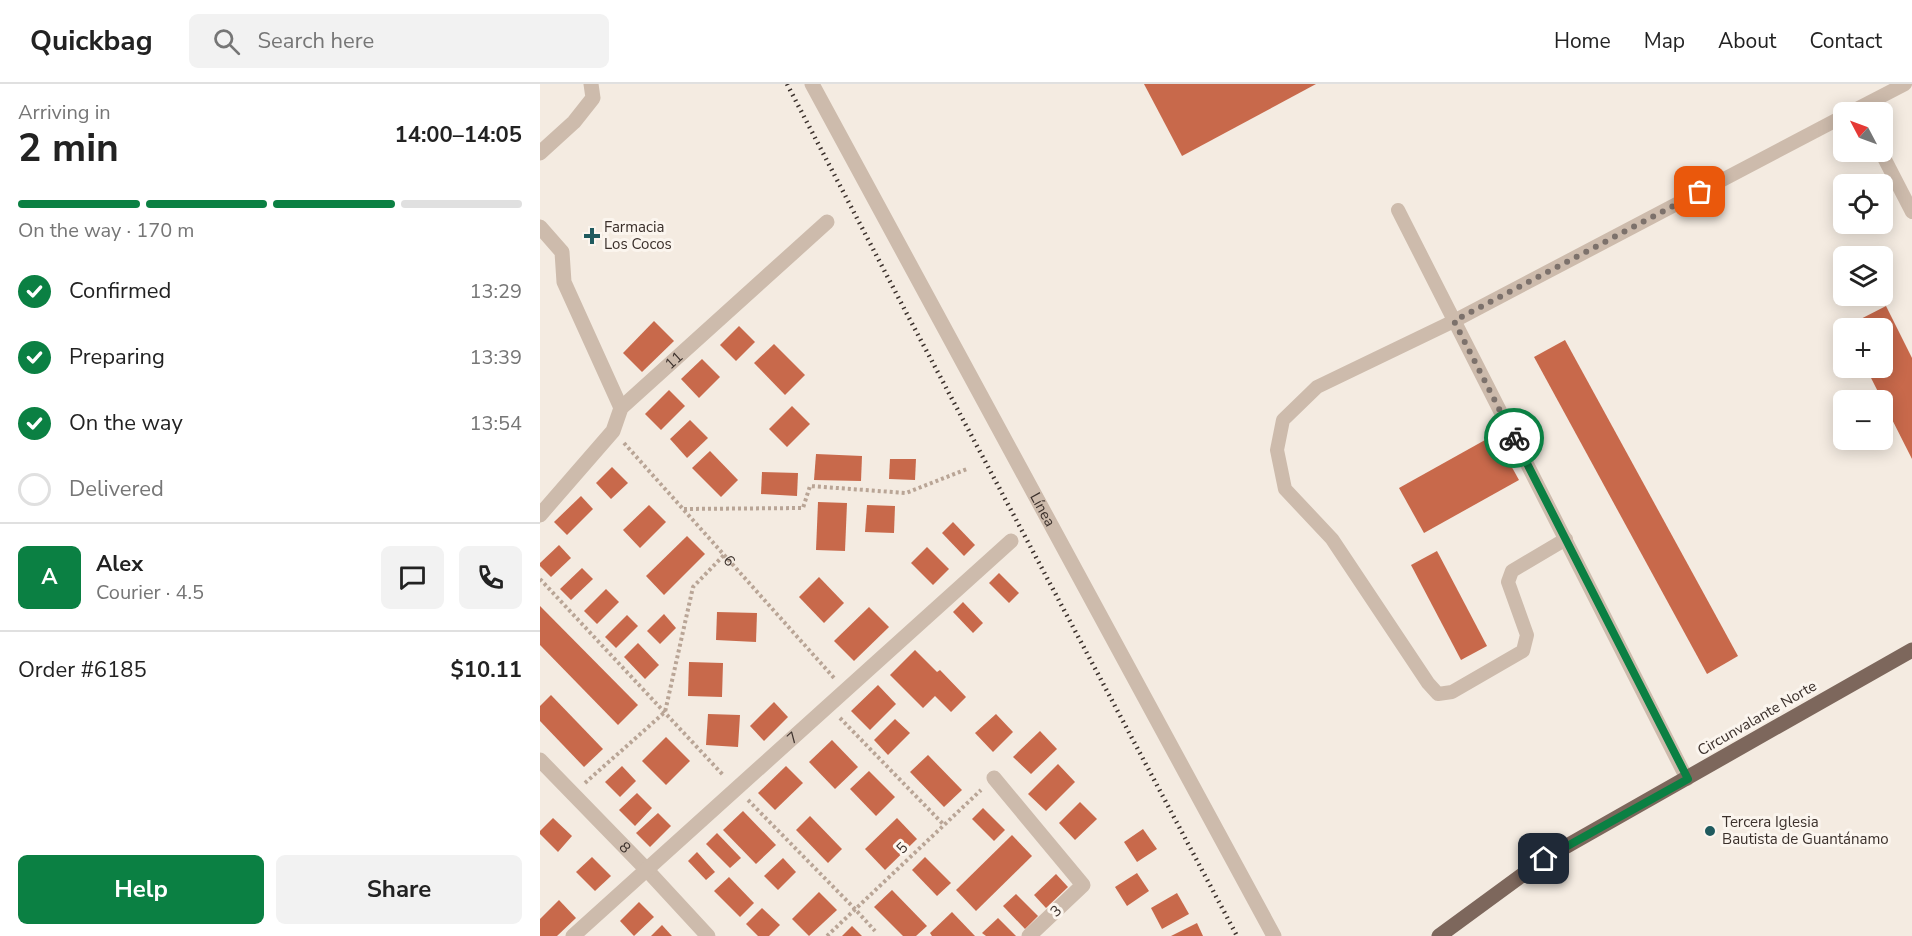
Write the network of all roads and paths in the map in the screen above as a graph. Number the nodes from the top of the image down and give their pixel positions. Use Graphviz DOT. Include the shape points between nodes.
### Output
graph roads {
  1 [pos="591,84"];
  2 [pos="812,84"];
  3 [pos="1905,84"];
  4 [pos="1873,102"];
  5 [pos="1833,122"];
  6 [pos="540,153"];
  7 [pos="1886,162"];
  8 [pos="1398,210"];
  9 [pos="1912,212"];
  10 [pos="827,222"];
  11 [pos="540,227"];
  12 [pos="1454,321"];
  13 [pos="621,408"];
  14 [pos="614,431"];
  15 [pos="967,469"];
  16 [pos="683,509"];
  17 [pos="540,515"];
  18 [pos="1566,539"];
  19 [pos="1011,540"];
  20 [pos="724,555"];
  21 [pos="540,579"];
  22 [pos="1912,650"];
  23 [pos="846,690"];
  24 [pos="828,706"];
  25 [pos="665,712"];
  26 [pos="540,760"];
  27 [pos="994,778"];
  28 [pos="1688,779"];
  29 [pos="736,789"];
  30 [pos="573,794"];
  31 [pos="944,825"];
  32 [pos="648,870"];
  33 [pos="855,909"];
  34 [pos="875,932"];
  35 [pos="573,936"];
  36 [pos="708,936"];
  37 [pos="827,936"];
  38 [pos="1029,936"];
  39 [pos="1274,936"];
  40 [pos="1439,936"];
  1 -- 6 [label="street" via="593,98 574,123"];
  2 -- 39 [label="street, Línea"];
  3 -- 4 [label="lane"];
  5 -- 12 [label="lane"];
  7 -- 9 [label="lane"];
  8 -- 12 [label="lane"];
  10 -- 13 [label="street, 11"];
  11 -- 13 [label="street" via="562,252 564,282"];
  12 -- 18 [label="lane"];
  12 -- 18 [label="lane" via="1317,387 1283,420 1277,450 1285,489 1332,538 1438,694 1452,692 1523,651 1527,635 1508,582 1512,571"];
  13 -- 14 [label="street"];
  14 -- 16 [label="path, 6"];
  14 -- 17 [label="street"];
  15 -- 16 [label="path" via="906,493 810,486 803,508"];
  16 -- 20 [label="path, 6"];
  18 -- 28 [label="lane"];
  19 -- 23 [label="street, 7"];
  20 -- 23 [label="path, 6"];
  20 -- 25 [label="path" via="693,587"];
  21 -- 25 [label="path"];
  22 -- 28 [label="main road, Circunvalante Norte"];
  23 -- 24 [label="street, 7"];
  24 -- 29 [label="street, 7"];
  24 -- 31 [label="path"];
  25 -- 29 [label="path"];
  25 -- 30 [label="path"];
  26 -- 30 [label="street, 8"];
  27 -- 31 [label="path, 5"];
  27 -- 38 [label="street, 3" via="1083,885"];
  28 -- 40 [label="main road, Circunvalante Norte" via="1544,859"];
  29 -- 32 [label="street, 7"];
  29 -- 33 [label="path"];
  30 -- 32 [label="street, 8"];
  31 -- 33 [label="path, 5"];
  32 -- 35 [label="street, 7"];
  32 -- 36 [label="street, 8"];
  33 -- 34 [label="path"];
  33 -- 37 [label="path, 5"];
}
